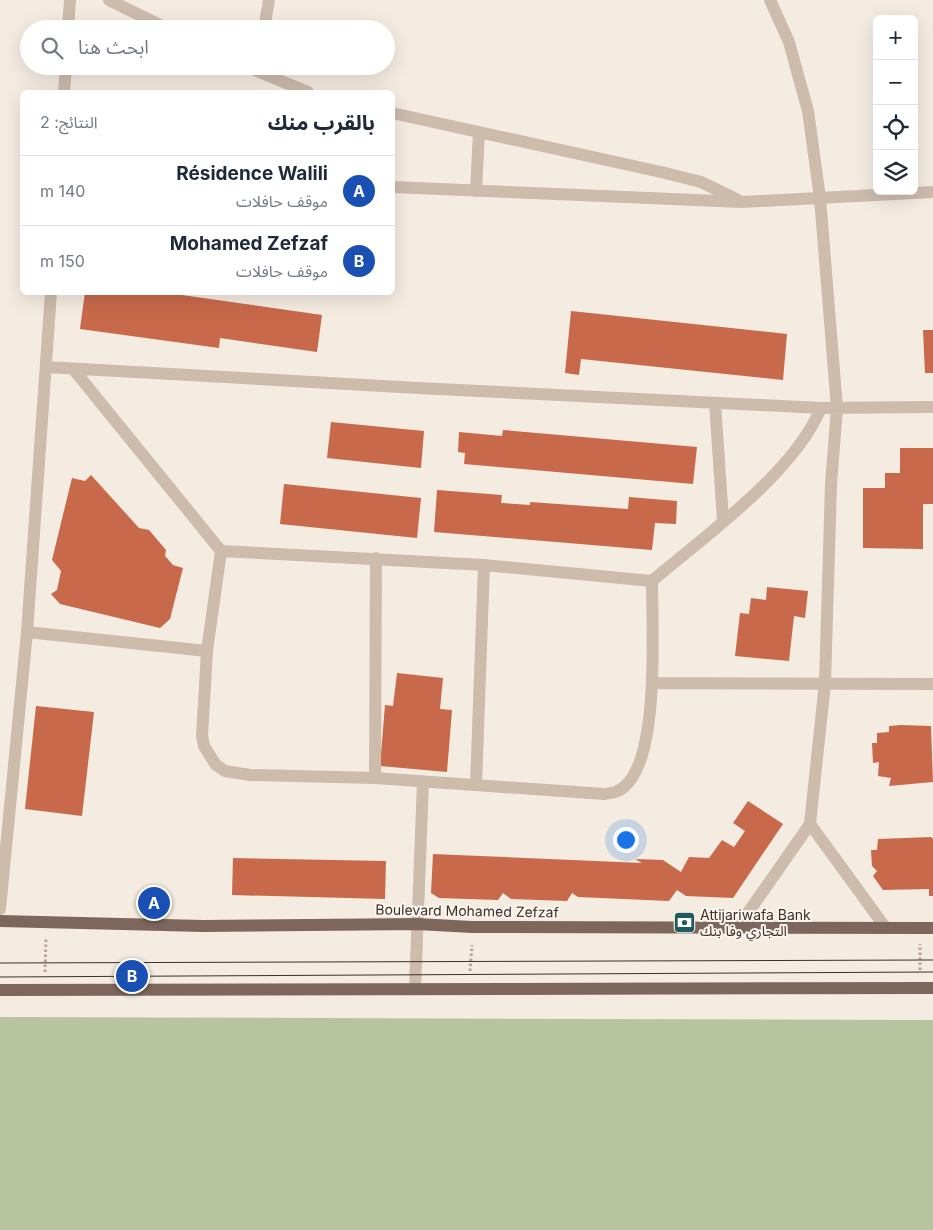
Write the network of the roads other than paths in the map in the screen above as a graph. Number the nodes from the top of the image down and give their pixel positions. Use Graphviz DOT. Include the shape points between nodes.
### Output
graph roads {
  1 [pos="70,0"];
  2 [pos="109,0"];
  3 [pos="269,0"];
  4 [pos="774,3"];
  5 [pos="69,20"];
  6 [pos="150,20"];
  7 [pos="266,20"];
  8 [pos="65,75"];
  9 [pos="269,75"];
  10 [pos="64,90"];
  11 [pos="303,90"];
  12 [pos="395,114"];
  13 [pos="479,132"];
  14 [pos="395,187"];
  15 [pos="476,191"];
  16 [pos="933,192"];
  17 [pos="820,198"];
  18 [pos="742,202"];
  19 [pos="51,295"];
  20 [pos="46,367"];
  21 [pos="74,370"];
  22 [pos="715,403"];
  23 [pos="933,407"];
  24 [pos="821,408"];
  25 [pos="837,408"];
  26 [pos="723,520"];
  27 [pos="221,551"];
  28 [pos="376,558"];
  29 [pos="484,565"];
  30 [pos="652,581"];
  31 [pos="27,632"];
  32 [pos="207,651"];
  33 [pos="652,683"];
  34 [pos="825,684"];
  35 [pos="933,684"];
  36 [pos="374,778"];
  37 [pos="423,782"];
  38 [pos="476,785"];
  39 [pos="810,824"];
  40 [pos="0,909"];
  41 [pos="0,921"];
  42 [pos="417,924"];
  43 [pos="738,927"];
  44 [pos="885,927"];
  45 [pos="933,928"];
  46 [pos="933,988"];
  47 [pos="415,989"];
  48 [pos="0,990"];
  1 -- 5 [label="street"];
  2 -- 6 [label="street"];
  3 -- 7 [label="street"];
  4 -- 17 [label="street" via="808,110"];
  8 -- 10 [label="street"];
  9 -- 11 [label="street"];
  12 -- 13 [label="street"];
  13 -- 15 [label="street"];
  13 -- 18 [label="street" via="693,180"];
  14 -- 15 [label="street"];
  15 -- 18 [label="street"];
  16 -- 17 [label="street"];
  17 -- 18 [label="street"];
  17 -- 25 [label="street"];
  19 -- 20 [label="street"];
  20 -- 21 [label="street"];
  20 -- 31 [label="street"];
  21 -- 22 [label="street"];
  21 -- 27 [label="street"];
  22 -- 24 [label="street"];
  22 -- 26 [label="street"];
  23 -- 25 [label="street"];
  24 -- 25 [label="street"];
  24 -- 26 [label="street" via="812,429 796,451"];
  25 -- 34 [label="street"];
  26 -- 30 [label="street"];
  27 -- 28 [label="street"];
  27 -- 32 [label="street"];
  28 -- 29 [label="street"];
  28 -- 36 [label="street"];
  29 -- 30 [label="street"];
  29 -- 38 [label="street"];
  30 -- 33 [label="street"];
  31 -- 32 [label="street"];
  31 -- 40 [label="street"];
  32 -- 36 [label="street" via="202,736 204,746 216,765 225,771 250,775"];
  33 -- 34 [label="street"];
  33 -- 38 [label="street" via="643,758 626,786 616,792 604,794"];
  34 -- 35 [label="street"];
  34 -- 39 [label="street"];
  36 -- 37 [label="street"];
  37 -- 38 [label="street"];
  37 -- 42 [label="street"];
  39 -- 43 [label="street"];
  39 -- 44 [label="street"];
  41 -- 42 [label="main road, Boulevard Mohamed Zefzaf" via="203,926"];
  42 -- 43 [label="main road, Boulevard Mohamed Zefzaf"];
  42 -- 47 [label="street"];
  43 -- 44 [label="main road, Boulevard Mohamed Zefzaf"];
  44 -- 45 [label="main road, Boulevard Mohamed Zefzaf"];
  46 -- 47 [label="main road"];
  47 -- 48 [label="main road"];
}
